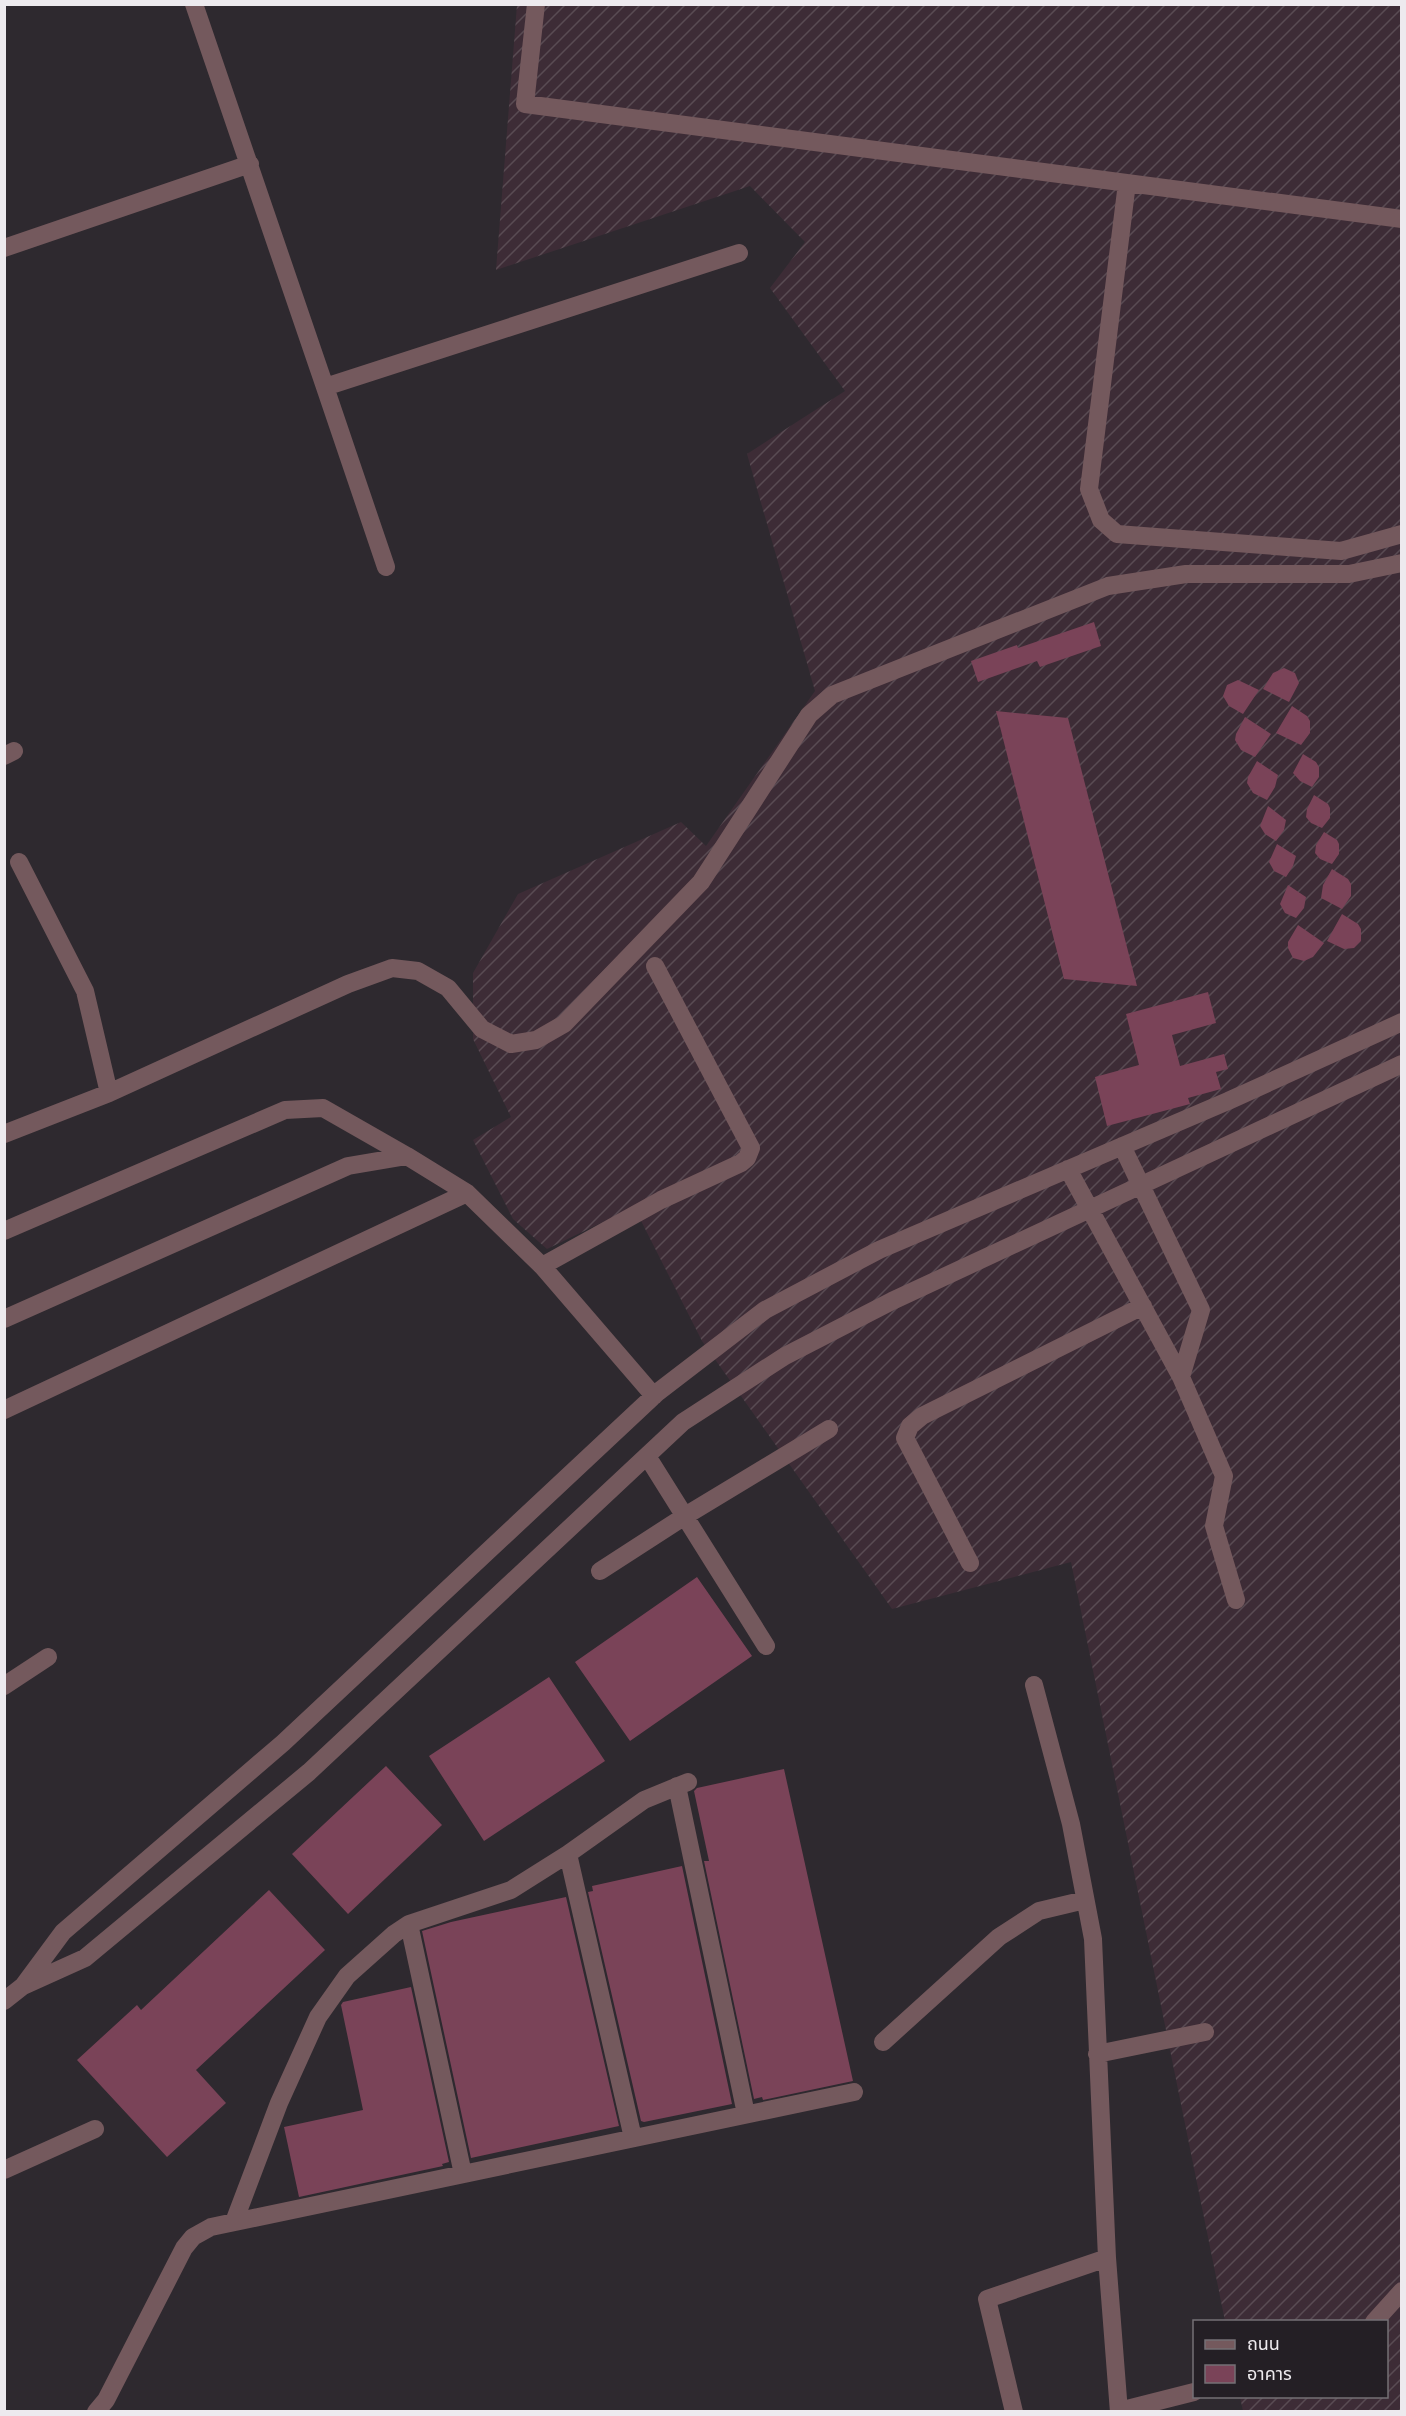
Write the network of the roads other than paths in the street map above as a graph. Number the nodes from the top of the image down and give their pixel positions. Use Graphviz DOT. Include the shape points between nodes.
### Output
graph roads {
  1 [pos="194,4"];
  2 [pos="536,4"];
  3 [pos="250,164"];
  4 [pos="1127,183"];
  5 [pos="1401,219"];
  6 [pos="4,248"];
  7 [pos="739,254"];
  8 [pos="326,387"];
  9 [pos="1401,534"];
  10 [pos="1401,563"];
  11 [pos="386,567"];
  12 [pos="19,862"];
  13 [pos="655,966"];
  14 [pos="1401,1022"];
  15 [pos="1401,1064"];
  16 [pos="109,1094"];
  17 [pos="4,1134"];
  18 [pos="1122,1146"];
  19 [pos="407,1156"];
  20 [pos="1068,1169"];
  21 [pos="1141,1184"];
  22 [pos="467,1193"];
  23 [pos="1090,1209"];
  24 [pos="4,1231"];
  25 [pos="542,1266"];
  26 [pos="1143,1306"];
  27 [pos="4,1319"];
  28 [pos="1181,1377"];
  29 [pos="654,1396"];
  30 [pos="4,1410"];
  31 [pos="829,1430"];
  32 [pos="647,1456"];
  33 [pos="685,1516"];
  34 [pos="970,1563"];
  35 [pos="600,1571"];
  36 [pos="1236,1600"];
  37 [pos="766,1646"];
  38 [pos="48,1657"];
  39 [pos="4,1686"];
  40 [pos="1034,1686"];
  41 [pos="568,1854"];
  42 [pos="1085,1900"];
  43 [pos="409,1924"];
  44 [pos="23,1986"];
  45 [pos="4,2001"];
  46 [pos="1205,2032"];
  47 [pos="883,2042"];
  48 [pos="1097,2054"];
  49 [pos="854,2092"];
  50 [pos="746,2114"];
  51 [pos="95,2129"];
  52 [pos="633,2138"];
  53 [pos="4,2170"];
  54 [pos="463,2174"];
  55 [pos="234,2222"];
  56 [pos="1107,2258"];
  57 [pos="1401,2291"];
  58 [pos="1376,2320"];
  59 [pos="1193,2392"];
  60 [pos="1119,2411"];
  61 [pos="96,2412"];
  62 [pos="1014,2412"];
  1 -- 3 [label="street"];
  2 -- 4 [label="street" via="525,104"];
  3 -- 6 [label="street"];
  3 -- 8 [label="street"];
  4 -- 5 [label="street"];
  4 -- 9 [label="street" via="1089,489 1101,519 1117,534 1341,551"];
  7 -- 8 [label="street"];
  8 -- 11 [label="street"];
  10 -- 16 [label="street" via="1349,574 1186,574 1108,585 832,695 809,715 701,882 564,1024 536,1040 511,1044 482,1029 448,988 418,971 392,968 348,984"];
  12 -- 16 [label="street" via="85,991"];
  13 -- 25 [label="street" via="751,1148 741,1163 661,1200"];
  14 -- 18 [label="street"];
  15 -- 21 [label="street"];
  16 -- 17 [label="street"];
  18 -- 20 [label="street"];
  18 -- 21 [label="street"];
  19 -- 22 [label="street"];
  19 -- 24 [label="street" via="323,1108 285,1110"];
  19 -- 27 [label="street" via="348,1166"];
  20 -- 23 [label="street"];
  20 -- 29 [label="street" via="879,1250 765,1310"];
  21 -- 23 [label="street"];
  21 -- 28 [label="street" via="1201,1310"];
  22 -- 25 [label="street"];
  22 -- 30 [label="street"];
  23 -- 26 [label="street"];
  23 -- 32 [label="street" via="892,1301 785,1356 683,1422"];
  25 -- 29 [label="street"];
  26 -- 28 [label="street"];
  26 -- 34 [label="street" via="922,1416 910,1426 904,1438"];
  28 -- 36 [label="street" via="1224,1476 1214,1526"];
  29 -- 44 [label="street" via="283,1743 63,1932"];
  31 -- 33 [label="street"];
  32 -- 33 [label="street"];
  32 -- 44 [label="street" via="309,1772 85,1958"];
  33 -- 35 [label="street"];
  33 -- 37 [label="street"];
  38 -- 39 [label="street"];
  40 -- 42 [label="street" via="1071,1824"];
  41 -- 43 [label="street" via="511,1890"];
  41 -- 50 [label="street" via="644,1800 682,1784"];
  41 -- 52 [label="street"];
  42 -- 47 [label="street" via="1039,1911 999,1937"];
  42 -- 48 [label="street" via="1093,1939"];
  43 -- 54 [label="street"];
  43 -- 55 [label="street" via="347,1976 318,2017 279,2103"];
  44 -- 45 [label="street"];
  46 -- 48 [label="street"];
  48 -- 56 [label="street"];
  49 -- 50 [label="street"];
  50 -- 52 [label="street"];
  51 -- 53 [label="street"];
  52 -- 54 [label="street"];
  54 -- 55 [label="street"];
  55 -- 61 [label="street" via="193,2236 184,2248 106,2400"];
  56 -- 60 [label="street"];
  56 -- 62 [label="street" via="987,2299"];
  57 -- 58 [label="street"];
  59 -- 60 [label="street"];
}
